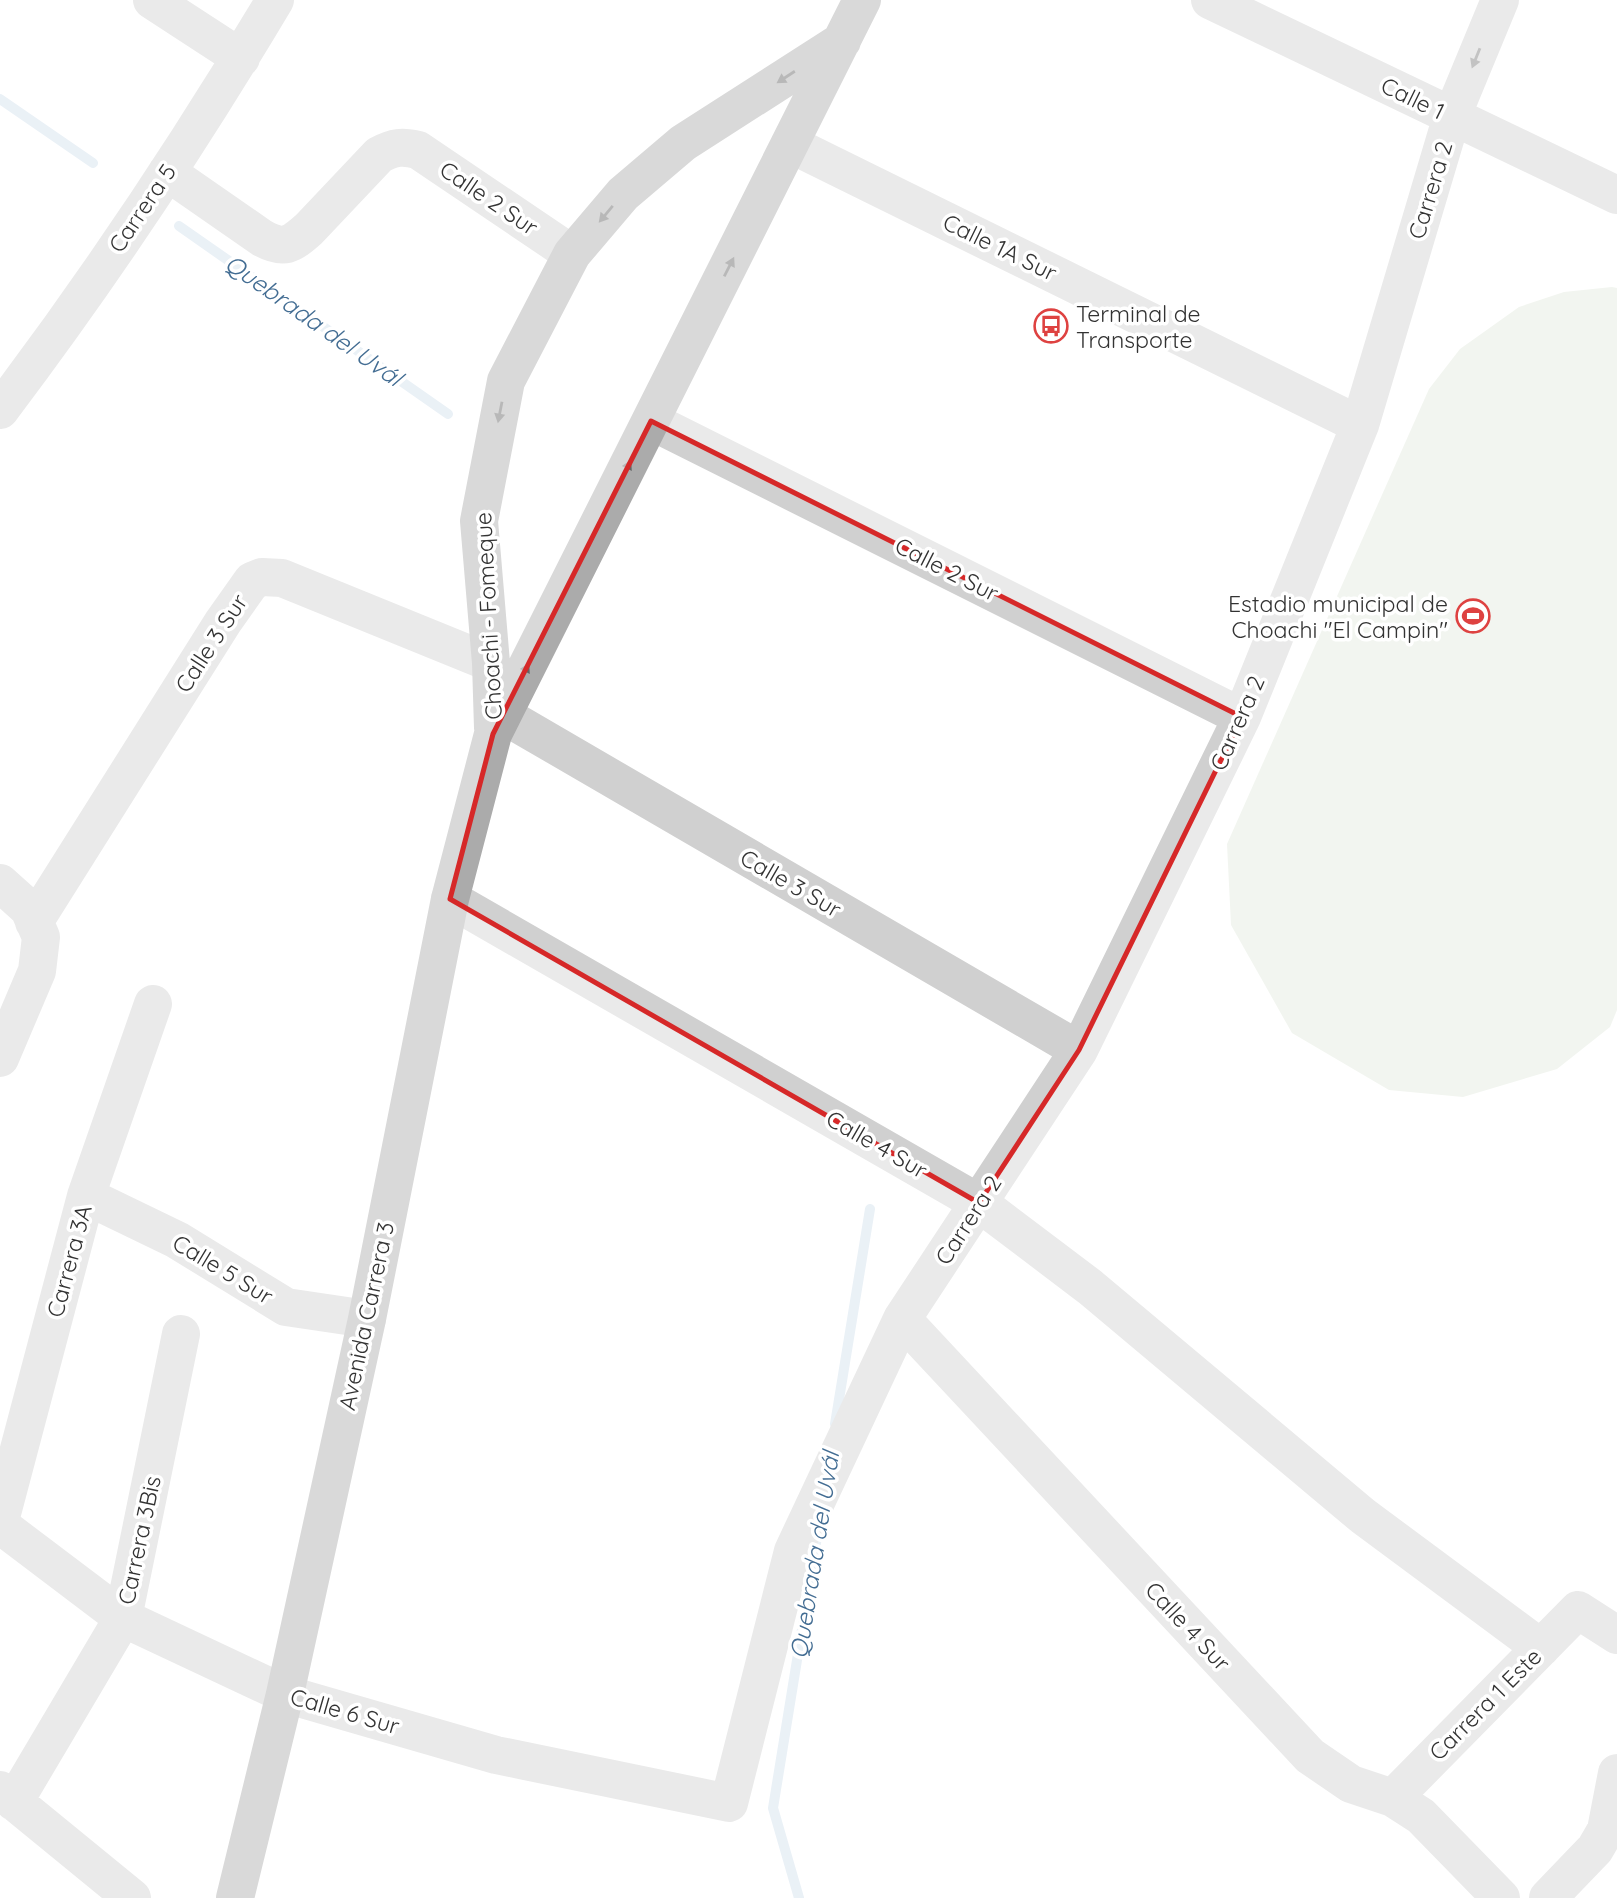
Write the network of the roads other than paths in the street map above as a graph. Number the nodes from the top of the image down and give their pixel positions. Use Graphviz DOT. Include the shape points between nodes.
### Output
graph roads {
  1 [pos="152,0"];
  2 [pos="275,0"];
  3 [pos="862,0"];
  4 [pos="1210,0"];
  5 [pos="1500,0"];
  6 [pos="843,40"];
  7 [pos="241,58"];
  8 [pos="1452,116"];
  9 [pos="790,144"];
  10 [pos="167,172"];
  11 [pos="1617,195"];
  12 [pos="572,254"];
  13 [pos="0,410"];
  14 [pos="651,421"];
  15 [pos="1360,425"];
  16 [pos="491,663"];
  17 [pos="1242,717"];
  18 [pos="498,725"];
  19 [pos="0,883"];
  20 [pos="450,899"];
  21 [pos="38,929"];
  22 [pos="153,1004"];
  23 [pos="1079,1050"];
  24 [pos="0,1058"];
  25 [pos="86,1196"];
  26 [pos="979,1203"];
  27 [pos="367,1319"];
  28 [pos="902,1319"];
  29 [pos="181,1335"];
  30 [pos="0,1523"];
  31 [pos="123,1618"];
  32 [pos="1617,1635"];
  33 [pos="1541,1648"];
  34 [pos="285,1695"];
  35 [pos="1617,1773"];
  36 [pos="7,1796"];
  37 [pos="1393,1798"];
  38 [pos="729,1803"];
  39 [pos="132,1898"];
  40 [pos="235,1898"];
  41 [pos="1501,1898"];
  42 [pos="1548,1898"];
  1 -- 7 [label="street"];
  2 -- 7 [label="street, Carrera 5"];
  3 -- 6 [label="main road, Choachi - Fomeque"];
  4 -- 8 [label="street, Calle 1"];
  5 -- 8 [label="street, Carrera 2, one-way"];
  6 -- 9 [label="main road, Choachi - Fomeque"];
  6 -- 12 [label="main road, Choachi - Fomeque, one-way" via="683,143 624,194"];
  7 -- 10 [label="street, Carrera 5"];
  8 -- 11 [label="street, Calle 1"];
  8 -- 15 [label="street, Carrera 2"];
  14 -- 9 [label="main road, Choachi - Fomeque, one-way"];
  9 -- 15 [label="street, Calle 1A Sur"];
  10 -- 12 [label="street, Calle 2 Sur" via="262,238 285,246 309,229 379,155 404,146 418,150"];
  10 -- 13 [label="street, Carrera 5"];
  12 -- 16 [label="main road, Choachi - Fomeque, one-way" via="506,381 479,521"];
  14 -- 17 [label="street, Calle 2 Sur"];
  18 -- 14 [label="main road, Choachi - Fomeque, one-way"];
  15 -- 17 [label="street, Carrera 2"];
  16 -- 18 [label="main road, Choachi - Fomeque"];
  16 -- 21 [label="street, Calle 3 Sur" via="282,578 252,581"];
  17 -- 23 [label="street, Carrera 2"];
  18 -- 20 [label="main road, Avenida Carrera 3"];
  18 -- 23 [label="street, Calle 3 Sur"];
  19 -- 21 [label="street" via="29,909"];
  20 -- 26 [label="street, Calle 4 Sur"];
  20 -- 27 [label="main road, Avenida Carrera 3"];
  21 -- 24 [label="street" via="37,971"];
  22 -- 25 [label="street, Carrera 3A"];
  23 -- 26 [label="street, Carrera 2"];
  25 -- 27 [label="street, Calle 5 Sur" via="177,1240 286,1307"];
  25 -- 30 [label="street, Carrera 3A"];
  26 -- 28 [label="street, Carrera 2"];
  26 -- 33 [label="street, Calle 4 Sur" via="1090,1287 1363,1516"];
  27 -- 34 [label="main road, Avenida Carrera 3"];
  28 -- 37 [label="street, Calle 4 Sur" via="1310,1756 1351,1784"];
  28 -- 38 [label="street, Carrera 2" via="793,1551"];
  29 -- 31 [label="street, Carrera 3Bis"];
  30 -- 31 [label="street, Calle 6 Sur"];
  31 -- 34 [label="street, Calle 6 Sur"];
  31 -- 36 [label="street, Carrera 3Bis"];
  32 -- 33 [label="street, Carrera 1 Este" via="1578,1610"];
  33 -- 37 [label="street, Carrera 1 Este"];
  34 -- 38 [label="street, Calle 6 Sur" via="496,1755"];
  34 -- 40 [label="main road, Avenida Carrera 3"];
  35 -- 42 [label="street" via="1606,1830 1595,1849"];
  36 -- 39 [label="street"];
  37 -- 41 [label="street, Calle 4 Sur" via="1421,1816"];
}
